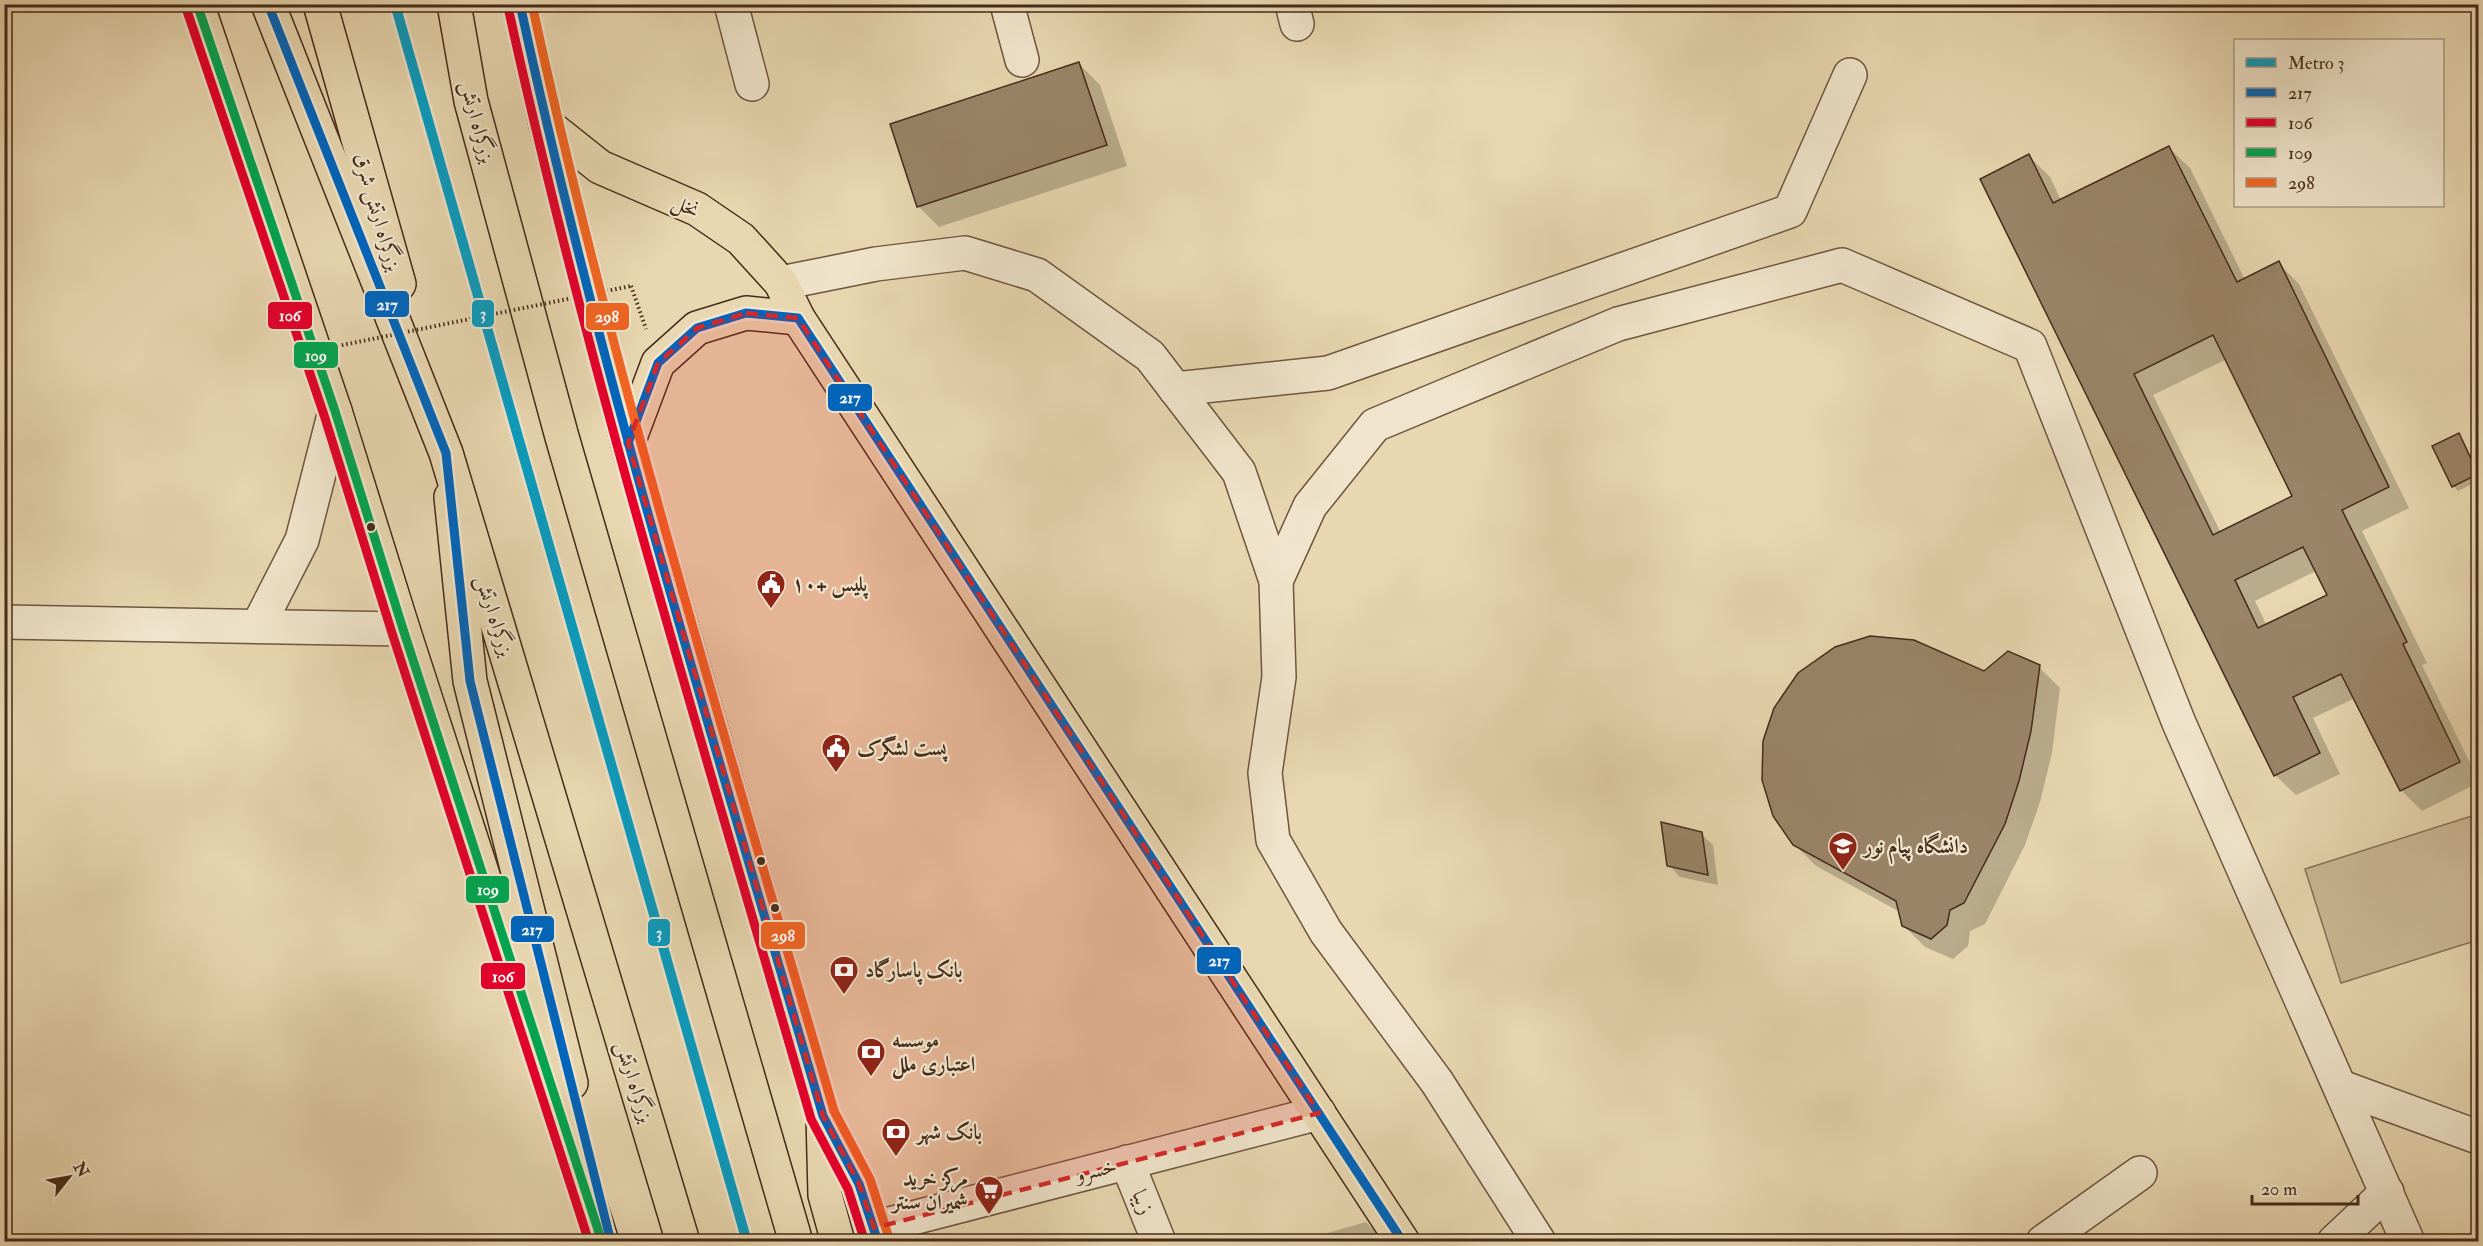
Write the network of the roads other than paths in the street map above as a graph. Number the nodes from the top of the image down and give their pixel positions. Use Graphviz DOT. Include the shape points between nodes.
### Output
graph roads {
  1 [pos="197,4"];
  2 [pos="268,4"];
  3 [pos="320,4"];
  4 [pos="435,4"];
  5 [pos="454,4"];
  6 [pos="520,4"];
  7 [pos="731,4"];
  8 [pos="1007,4"];
  9 [pos="1022,60"];
  10 [pos="1850,75"];
  11 [pos="752,84"];
  12 [pos="471,101"];
  13 [pos="546,124"];
  14 [pos="781,283"];
  15 [pos="798,318"];
  16 [pos="1175,389"];
  17 [pos="335,411"];
  18 [pos="628,443"];
  19 [pos="446,453"];
  20 [pos="1276,580"];
  21 [pos="4,622"];
  22 [pos="258,626"];
  23 [pos="403,629"];
  24 [pos="2341,1087"];
  25 [pos="1319,1113"];
  26 [pos="822,1116"];
  27 [pos="2478,1137"];
  28 [pos="1127,1162"];
  29 [pos="2140,1173"];
  30 [pos="2387,1192"];
  31 [pos="876,1235"];
  32 [pos="602,1242"];
  33 [pos="611,1242"];
  34 [pos="683,1242"];
  35 [pos="796,1242"];
  36 [pos="838,1242"];
  37 [pos="1159,1242"];
  38 [pos="1403,1242"];
  39 [pos="1539,1242"];
  40 [pos="2043,1242"];
  41 [pos="2334,1242"];
  42 [pos="2408,1242"];
  1 -- 17 [label="main road"];
  2 -- 19 [label="main road, بزرگراه ارتش"];
  3 -- 19 [label="main road, بزرگراه ارتش شرق"];
  4 -- 12 [label="main road"];
  5 -- 12 [label="main road, بزرگراه ارتش"];
  6 -- 13 [label="main road"];
  7 -- 11 [label="street"];
  8 -- 9 [label="street"];
  10 -- 16 [label="street" via="1790,211 1328,374"];
  12 -- 35 [label="main road, بزرگراه ارتش" via="562,437"];
  13 -- 14 [label="main road, نخل" via="600,167 697,209 741,239"];
  13 -- 18 [label="main road"];
  14 -- 15 [label="main road, نخل"];
  14 -- 16 [label="street" via="876,264 965,253 1037,275 1150,357"];
  15 -- 18 [label="main road" via="746,313 697,328 658,363"];
  15 -- 25 [label="main road, نخل"];
  16 -- 20 [label="street" via="1239,472"];
  17 -- 22 [label="street" via="302,540"];
  17 -- 23 [label="main road"];
  18 -- 26 [label="main road"];
  19 -- 33 [label="main road" via="470,681"];
  19 -- 34 [label="main road, بزرگراه ارتش"];
  20 -- 24 [label="street" via="1310,506 1375,425 1618,324 1842,265 2030,346 2179,723"];
  20 -- 39 [label="street" via="1279,677 1265,773 1273,840 1326,932 1437,1082"];
  21 -- 22 [label="street"];
  22 -- 23 [label="street"];
  23 -- 32 [label="main road"];
  24 -- 27 [label="street"];
  24 -- 30 [label="street"];
  25 -- 28 [label="street, خسرو"];
  25 -- 38 [label="main road, نخل"];
  26 -- 31 [label="main road" via="860,1184"];
  26 -- 36 [label="main road" via="825,1195"];
  28 -- 31 [label="street, خسرو"];
  28 -- 37 [label="street, زیبا"];
  29 -- 40 [label="street"];
  30 -- 41 [label="street"];
  30 -- 42 [label="street"];
}
